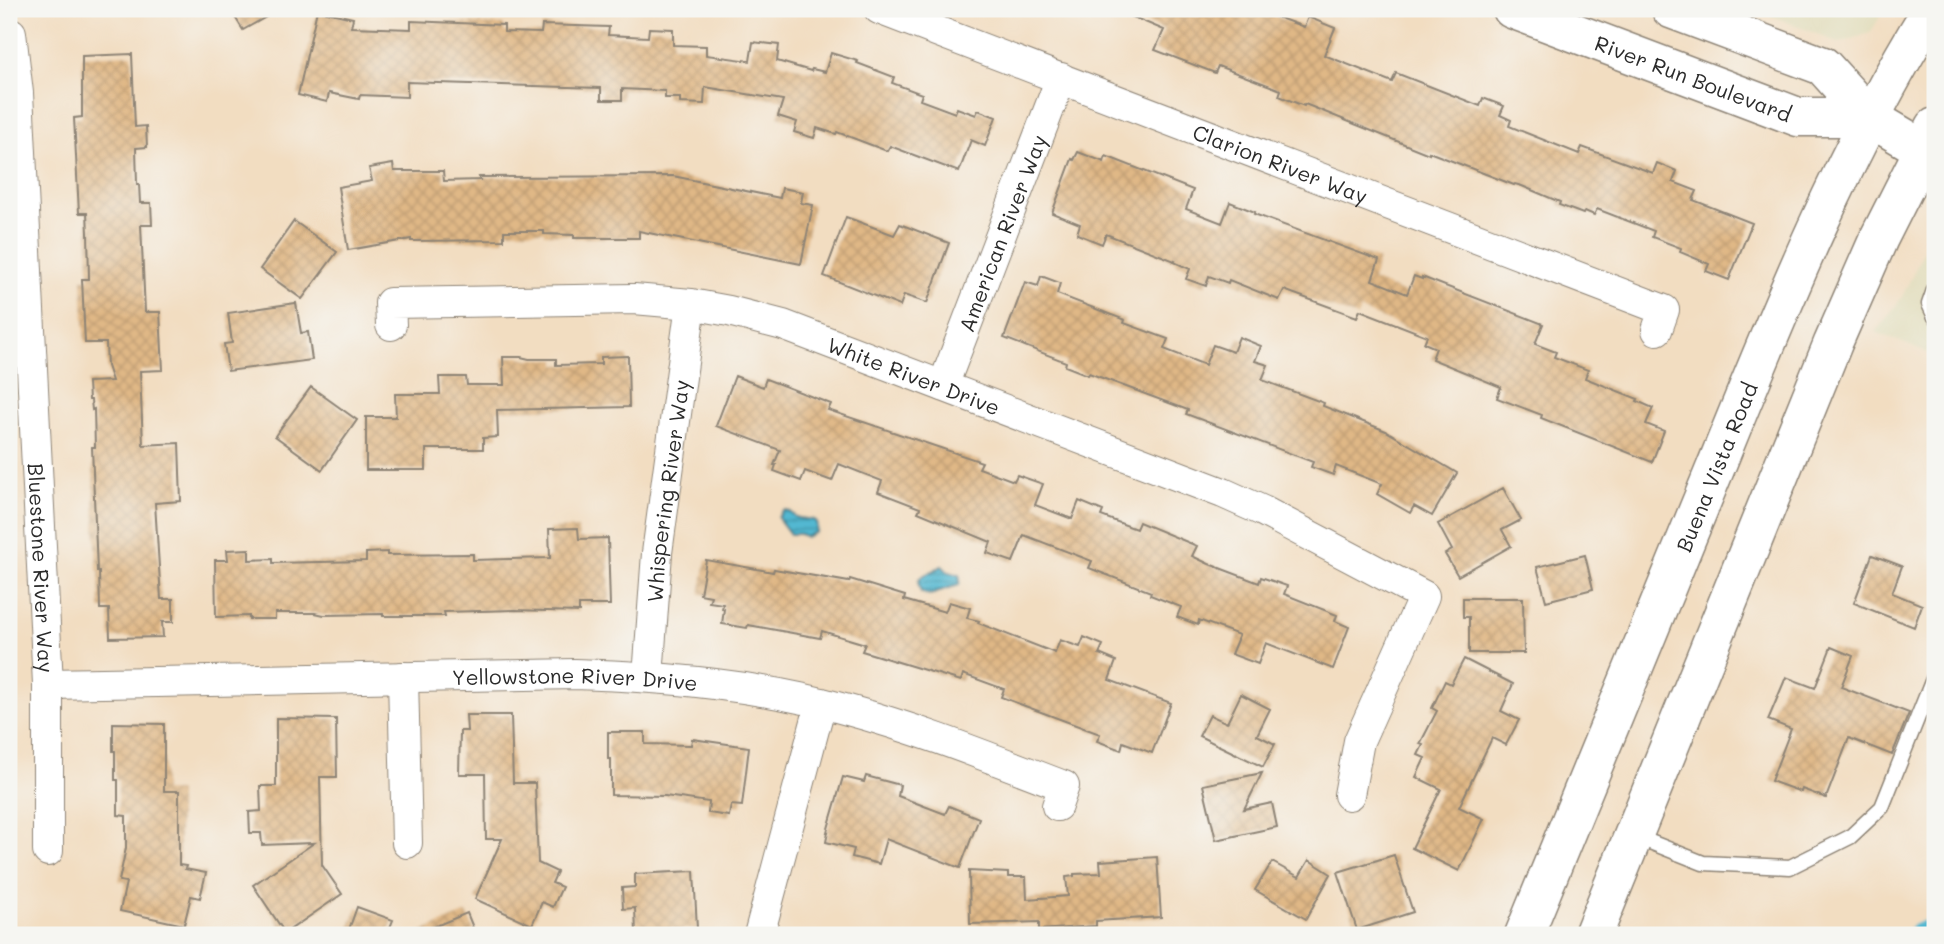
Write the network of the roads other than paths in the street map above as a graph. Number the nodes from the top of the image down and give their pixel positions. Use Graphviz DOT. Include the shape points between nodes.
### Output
graph roads {
  1 [pos="878,9"];
  2 [pos="1671,9"];
  3 [pos="1931,9"];
  4 [pos="1520,10"];
  5 [pos="11,33"];
  6 [pos="1061,78"];
  7 [pos="1869,117"];
  8 [pos="1931,143"];
  9 [pos="14,146"];
  10 [pos="1935,287"];
  11 [pos="691,304"];
  12 [pos="1935,317"];
  13 [pos="391,325"];
  14 [pos="1657,330"];
  15 [pos="943,386"];
  16 [pos="1935,674"];
  17 [pos="403,677"];
  18 [pos="648,677"];
  19 [pos="48,684"];
  20 [pos="821,703"];
  21 [pos="1349,795"];
  22 [pos="1057,806"];
  23 [pos="1634,835"];
  24 [pos="407,843"];
  25 [pos="48,851"];
  26 [pos="759,935"];
  27 [pos="1524,935"];
  28 [pos="1593,935"];
  1 -- 6 [label="street, Clarion River Way"];
  2 -- 7 [label="main road" via="1823,66"];
  3 -- 7 [label="main road, Buena Vista Road"];
  4 -- 7 [label="main road, River Run Boulevard" via="1798,117"];
  5 -- 9 [label="street, Bluestone River Way" via="18,93"];
  6 -- 14 [label="street, Clarion River Way" via="1664,310"];
  6 -- 15 [label="street, American River Way"];
  7 -- 8 [label="main road"];
  7 -- 27 [label="main road, Buena Vista Road" via="1778,314"];
  8 -- 23 [label="main road" via="1879,238 1833,343"];
  9 -- 19 [label="street, Bluestone River Way"];
  10 -- 12 [label="lane" via="1929,304"];
  11 -- 13 [label="street, White River Drive" via="634,299 390,303"];
  11 -- 15 [label="street, White River Drive" via="783,325"];
  11 -- 18 [label="street, Whispering River Way" via="657,552"];
  15 -- 21 [label="street, White River Drive" via="1223,493 1424,597 1359,741"];
  16 -- 23 [label="lane" via="1882,807 1850,837 1790,867 1703,863"];
  17 -- 18 [label="street, Yellowstone River Drive"];
  17 -- 19 [label="street, Yellowstone River Drive"];
  17 -- 24 [label="street"];
  18 -- 20 [label="street, Yellowstone River Drive" via="747,688"];
  19 -- 25 [label="street, Bluestone River Way"];
  20 -- 22 [label="street, Yellowstone River Drive" via="924,732 1064,786"];
  20 -- 26 [label="street"];
  23 -- 28 [label="main road"];
}
